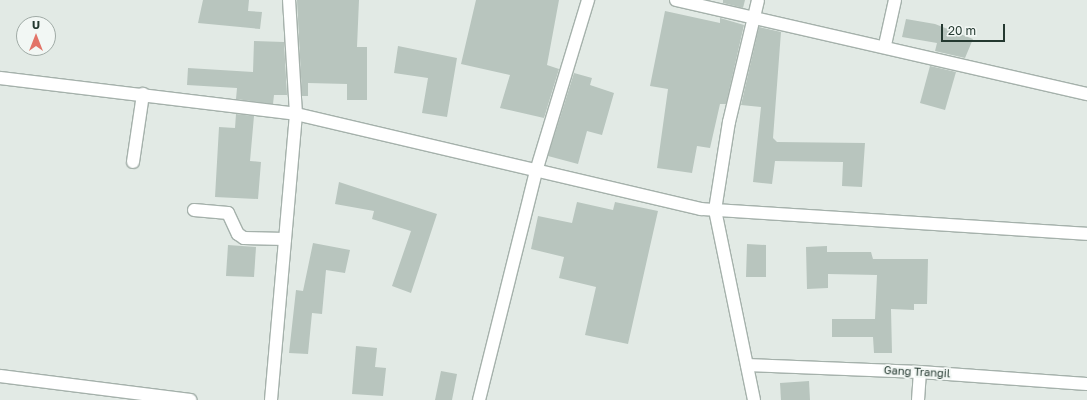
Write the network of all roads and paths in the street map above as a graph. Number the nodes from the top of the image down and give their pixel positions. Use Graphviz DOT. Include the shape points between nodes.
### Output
graph roads {
  1 [pos="289,0"];
  2 [pos="588,0"];
  3 [pos="676,0"];
  4 [pos="758,0"];
  5 [pos="894,0"];
  6 [pos="754,19"];
  7 [pos="885,45"];
  8 [pos="0,78"];
  9 [pos="143,94"];
  10 [pos="1087,94"];
  11 [pos="296,114"];
  12 [pos="133,162"];
  13 [pos="537,168"];
  14 [pos="708,209"];
  15 [pos="194,210"];
  16 [pos="1087,234"];
  17 [pos="285,239"];
  18 [pos="748,365"];
  19 [pos="920,372"];
  20 [pos="0,376"];
  21 [pos="1087,384"];
  22 [pos="121,396"];
  23 [pos="190,400"];
  24 [pos="271,400"];
  25 [pos="479,400"];
  26 [pos="754,400"];
  27 [pos="918,400"];
  1 -- 11 [label="street"];
  2 -- 13 [label="street"];
  3 -- 6 [label="street"];
  4 -- 6 [label="street"];
  5 -- 7 [label="street"];
  6 -- 7 [label="street"];
  6 -- 14 [label="street"];
  7 -- 10 [label="street"];
  8 -- 9 [label="street"];
  9 -- 11 [label="street"];
  9 -- 12 [label="street"];
  11 -- 13 [label="street"];
  11 -- 17 [label="street"];
  13 -- 14 [label="street"];
  13 -- 25 [label="street"];
  14 -- 16 [label="street"];
  14 -- 18 [label="street"];
  15 -- 17 [label="street" via="228,213 238,234 244,238"];
  17 -- 24 [label="street"];
  18 -- 19 [label="street, Gang Trangil"];
  18 -- 26 [label="street"];
  19 -- 21 [label="street, Gang Trangil"];
  19 -- 27 [label="street"];
  20 -- 22 [label="street"];
  22 -- 23 [label="street"];
}
